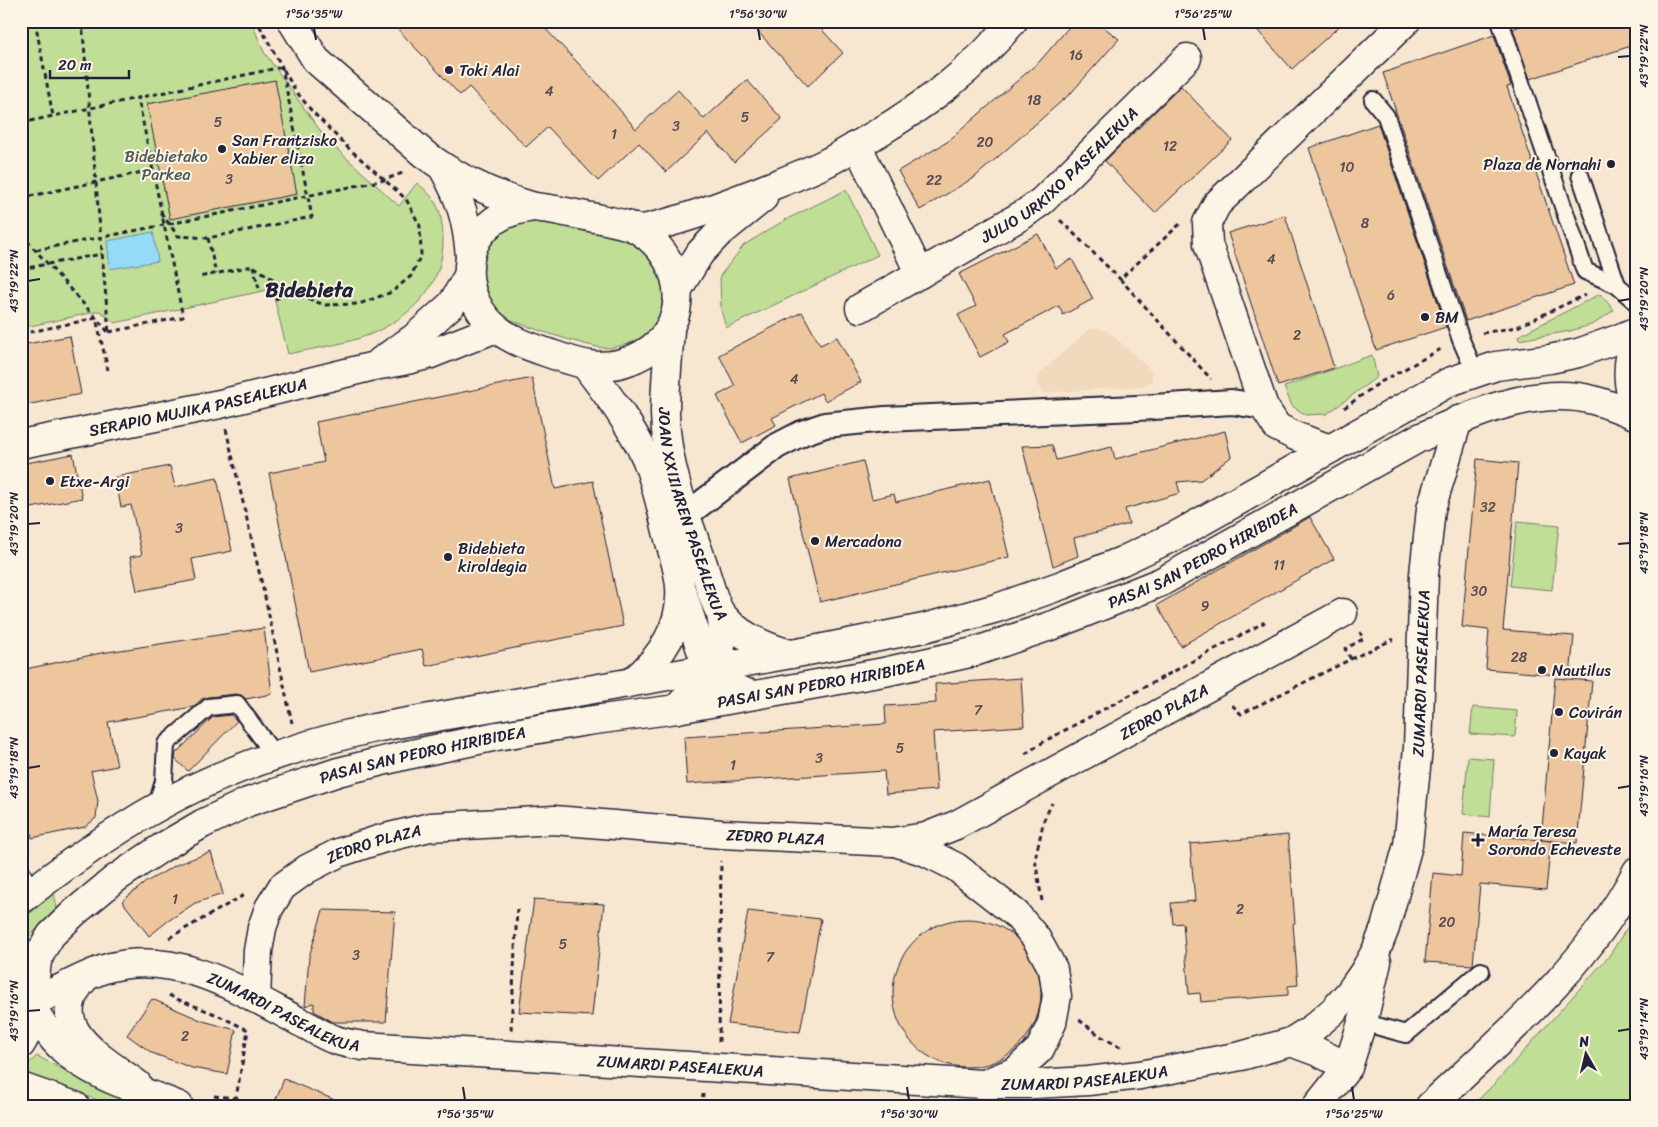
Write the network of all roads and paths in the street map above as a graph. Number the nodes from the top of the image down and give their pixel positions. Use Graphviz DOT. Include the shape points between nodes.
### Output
graph roads {
  1 [pos="34,21"];
  2 [pos="82,21"];
  3 [pos="257,21"];
  4 [pos="292,21"];
  5 [pos="1013,21"];
  6 [pos="1406,21"];
  7 [pos="1500,21"];
  8 [pos="1187,58"];
  9 [pos="282,67"];
  10 [pos="138,98"];
  11 [pos="1373,100"];
  12 [pos="90,108"];
  13 [pos="53,116"];
  14 [pos="21,123"];
  15 [pos="857,145"];
  16 [pos="434,161"];
  17 [pos="152,170"];
  18 [pos="1580,175"];
  19 [pos="789,179"];
  20 [pos="384,180"];
  21 [pos="96,182"];
  22 [pos="307,196"];
  23 [pos="21,198"];
  24 [pos="1217,204"];
  25 [pos="534,207"];
  26 [pos="161,213"];
  27 [pos="169,224"];
  28 [pos="164,225"];
  29 [pos="639,230"];
  30 [pos="21,234"];
  31 [pos="101,237"];
  32 [pos="208,238"];
  33 [pos="1078,240"];
  34 [pos="35,250"];
  35 [pos="102,254"];
  36 [pos="48,264"];
  37 [pos="253,266"];
  38 [pos="469,266"];
  39 [pos="21,270"];
  40 [pos="216,274"];
  41 [pos="920,274"];
  42 [pos="200,277"];
  43 [pos="1120,279"];
  44 [pos="1617,285"];
  45 [pos="678,289"];
  46 [pos="260,292"];
  47 [pos="293,293"];
  48 [pos="274,299"];
  49 [pos="1637,303"];
  50 [pos="860,308"];
  51 [pos="96,318"];
  52 [pos="496,328"];
  53 [pos="670,330"];
  54 [pos="109,332"];
  55 [pos="1637,332"];
  56 [pos="21,334"];
  57 [pos="374,366"];
  58 [pos="586,366"];
  59 [pos="108,370"];
  60 [pos="1475,372"];
  61 [pos="1232,402"];
  62 [pos="220,404"];
  63 [pos="1264,407"];
  64 [pos="1637,410"];
  65 [pos="1637,416"];
  66 [pos="1458,420"];
  67 [pos="21,444"];
  68 [pos="1330,449"];
  69 [pos="686,515"];
  70 [pos="680,586"];
  71 [pos="721,614"];
  72 [pos="1267,621"];
  73 [pos="1351,622"];
  74 [pos="1400,637"];
  75 [pos="790,654"];
  76 [pos="710,668"];
  77 [pos="633,681"];
  78 [pos="755,695"];
  79 [pos="678,709"];
  80 [pos="293,730"];
  81 [pos="275,756"];
  82 [pos="1021,756"];
  83 [pos="1052,802"];
  84 [pos="156,808"];
  85 [pos="956,825"];
  86 [pos="722,834"];
  87 [pos="21,838"];
  88 [pos="892,842"];
  89 [pos="956,867"];
  90 [pos="1637,871"];
  91 [pos="31,885"];
  92 [pos="248,892"];
  93 [pos="1043,906"];
  94 [pos="516,909"];
  95 [pos="1385,928"];
  96 [pos="21,962"];
  97 [pos="159,964"];
  98 [pos="1481,972"];
  99 [pos="86,977"];
  100 [pos="1057,996"];
  101 [pos="256,999"];
  102 [pos="35,1000"];
  103 [pos="1362,1022"];
  104 [pos="1291,1042"];
  105 [pos="21,1044"];
  106 [pos="1130,1053"];
  107 [pos="510,1055"];
  108 [pos="1348,1067"];
  109 [pos="719,1068"];
  110 [pos="982,1084"];
  111 [pos="21,1087"];
  112 [pos="150,1094"];
  113 [pos="214,1096"];
  114 [pos="236,1098"];
  115 [pos="75,1106"];
  116 [pos="179,1106"];
  117 [pos="256,1106"];
  118 [pos="1317,1106"];
  119 [pos="1430,1106"];
  1 -- 13 [label="path"];
  2 -- 12 [label="path"];
  3 -- 9 [label="path"];
  4 -- 16 [label="main road" via="316,60"];
  5 -- 15 [label="main road" via="998,40 942,90 914,112"];
  6 -- 24 [label="main road"];
  7 -- 44 [label="lane" via="1585,271"];
  8 -- 41 [label="main road, JULIO URKIXO PASEALEKUA" via="1042,201"];
  9 -- 10 [label="path"];
  9 -- 20 [label="path" via="311,110"];
  9 -- 22 [label="path"];
  10 -- 12 [label="path"];
  10 -- 17 [label="path"];
  11 -- 60 [label="lane" via="1386,116 1461,340"];
  12 -- 13 [label="path"];
  12 -- 21 [label="path"];
  13 -- 14 [label="path"];
  15 -- 19 [label="main road"];
  15 -- 41 [label="main road"];
  16 -- 20 [label="path"];
  16 -- 25 [label="main road" via="507,199"];
  16 -- 38 [label="main road" via="456,191 468,231"];
  17 -- 21 [label="path"];
  17 -- 26 [label="path"];
  18 -- 44 [label="lane"];
  19 -- 29 [label="main road" via="682,220"];
  19 -- 45 [label="main road" via="717,235 700,253"];
  20 -- 22 [label="path"];
  20 -- 47 [label="path" via="406,199 420,226 421,255 411,276 392,292 359,304 325,305"];
  21 -- 23 [label="path"];
  21 -- 31 [label="path"];
  22 -- 27 [label="path"];
  22 -- 32 [label="path" via="312,217"];
  24 -- 43 [label="path" via="1191,214"];
  24 -- 63 [label="main road" via="1207,223 1208,244"];
  25 -- 29 [label="main road"];
  25 -- 38 [label="main road, SERAPIO MUJIKA PASEALEKUA" via="494,220 478,236"];
  26 -- 27 [label="path"];
  26 -- 28 [label="path"];
  27 -- 32 [label="path" via="178,236"];
  28 -- 31 [label="path"];
  28 -- 54 [label="path" via="183,317"];
  29 -- 45 [label="main road" via="667,259"];
  30 -- 34 [label="path"];
  31 -- 34 [label="path"];
  31 -- 35 [label="path"];
  32 -- 40 [label="path"];
  33 -- 43 [label="path"];
  34 -- 36 [label="path"];
  35 -- 36 [label="path"];
  35 -- 54 [label="path"];
  36 -- 39 [label="path"];
  36 -- 51 [label="path"];
  37 -- 40 [label="path"];
  37 -- 46 [label="path"];
  37 -- 47 [label="path"];
  38 -- 52 [label="main road" via="472,294"];
  38 -- 57 [label="main road, SERAPIO MUJIKA PASEALEKUA" via="452,304 414,338"];
  40 -- 42 [label="path"];
  41 -- 50 [label="main road, JULIO URKIXO PASEALEKUA"];
  43 -- 61 [label="path"];
  44 -- 49 [label="lane"];
  45 -- 53 [label="main road" via="676,317"];
  47 -- 48 [label="path"];
  51 -- 54 [label="path"];
  51 -- 56 [label="path"];
  51 -- 59 [label="path"];
  52 -- 57 [label="main road, SERAPIO MUJIKA PASEALEKUA" via="428,355"];
  52 -- 58 [label="main road" via="512,339"];
  53 -- 58 [label="main road" via="653,347 632,360"];
  53 -- 69 [label="main road, JOAN XXIIIAREN PASEALEKUA" via="665,415 673,467"];
  55 -- 60 [label="main road, PASAI SAN PEDRO HIRIBIDEA" via="1550,359"];
  55 -- 64 [label="main road" via="1628,365 1632,400"];
  57 -- 62 [label="main road, SERAPIO MUJIKA PASEALEKUA"];
  58 -- 70 [label="main road, JOAN XXIIIAREN PASEALEKUA" via="646,458"];
  60 -- 68 [label="main road, PASAI SAN PEDRO HIRIBIDEA" via="1449,382"];
  61 -- 63 [label="street"];
  61 -- 69 [label="street" via="885,419 825,425 777,446"];
  62 -- 67 [label="main road, SERAPIO MUJIKA PASEALEKUA"];
  62 -- 80 [label="path"];
  63 -- 68 [label="main road" via="1277,427"];
  65 -- 66 [label="main road, PASAI SAN PEDRO HIRIBIDEA" via="1593,400 1570,396 1516,402"];
  66 -- 78 [label="main road, PASAI SAN PEDRO HIRIBIDEA" via="1417,439 1161,582 1056,624 965,654"];
  66 -- 95 [label="main road, ZUMARDI PASEALEKUA" via="1431,510 1424,574 1418,748 1408,845"];
  68 -- 75 [label="main road, PASAI SAN PEDRO HIRIBIDEA" via="1179,534 1062,585 997,608 924,628"];
  69 -- 71 [label="main road, JOAN XXIIIAREN PASEALEKUA"];
  70 -- 76 [label="main road"];
  70 -- 77 [label="main road, JOAN XXIIIAREN PASEALEKUA" via="680,604 669,639 652,664"];
  71 -- 75 [label="main road, JOAN XXIIIAREN PASEALEKUA" via="752,640"];
  71 -- 76 [label="main road" via="723,641"];
  72 -- 82 [label="path"];
  73 -- 74 [label="path" via="1363,639 1345,649 1351,659"];
  73 -- 85 [label="main road, ZEDRO PLAZA"];
  75 -- 76 [label="main road, PASAI SAN PEDRO HIRIBIDEA"];
  76 -- 77 [label="main road, PASAI SAN PEDRO HIRIBIDEA"];
  76 -- 78 [label="main road" via="733,688"];
  76 -- 79 [label="main road"];
  77 -- 81 [label="main road, PASAI SAN PEDRO HIRIBIDEA" via="374,728 329,738"];
  78 -- 79 [label="main road, PASAI SAN PEDRO HIRIBIDEA"];
  79 -- 102 [label="main road, PASAI SAN PEDRO HIRIBIDEA" via="587,721 408,755 338,772 248,802 161,848 115,879 75,912 51,935 37,961"];
  81 -- 84 [label="main road, PASAI SAN PEDRO HIRIBIDEA" via="181,794"];
  81 -- 84 [label="lane" via="237,704 209,708 166,744 164,781"];
  83 -- 93 [label="path" via="1044,820 1035,859"];
  84 -- 91 [label="main road, PASAI SAN PEDRO HIRIBIDEA"];
  85 -- 88 [label="main road, ZEDRO PLAZA" via="926,837"];
  85 -- 89 [label="main road" via="948,846"];
  86 -- 88 [label="main road, ZEDRO PLAZA"];
  86 -- 101 [label="main road, ZEDRO PLAZA" via="554,820 430,827 338,853 282,887 269,908 258,951"];
  86 -- 109 [label="path"];
  87 -- 91 [label="path"];
  88 -- 89 [label="main road" via="926,852"];
  89 -- 100 [label="main road" via="1016,914 1036,938 1053,969"];
  90 -- 119 [label="main road" via="1587,950 1562,979"];
  92 -- 97 [label="path" via="159,944"];
  94 -- 107 [label="path"];
  95 -- 103 [label="main road, ZUMARDI PASEALEKUA"];
  95 -- 104 [label="main road, ZUMARDI PASEALEKUA" via="1376,951 1350,992 1313,1028"];
  96 -- 102 [label="main road" via="27,970"];
  97 -- 99 [label="main road, ZUMARDI PASEALEKUA" via="113,966"];
  97 -- 101 [label="main road, ZUMARDI PASEALEKUA" via="222,981"];
  97 -- 114 [label="path" via="162,989 174,998 248,1030"];
  98 -- 103 [label="lane" via="1406,1034"];
  99 -- 102 [label="main road, ZUMARDI PASEALEKUA"];
  99 -- 112 [label="main road" via="78,985 70,1005 73,1028 79,1039"];
  100 -- 106 [label="path" via="1072,1014"];
  100 -- 110 [label="main road" via="1052,1023 1040,1049 1016,1071"];
  101 -- 107 [label="main road, ZUMARDI PASEALEKUA" via="334,1040 363,1046"];
  102 -- 105 [label="main road, PASAI SAN PEDRO HIRIBIDEA" via="30,1028"];
  102 -- 112 [label="main road" via="47,1031 74,1059"];
  103 -- 108 [label="main road, ZUMARDI PASEALEKUA"];
  104 -- 108 [label="main road"];
  104 -- 110 [label="main road, ZUMARDI PASEALEKUA" via="1140,1076 1035,1084"];
  107 -- 109 [label="main road, ZUMARDI PASEALEKUA"];
  108 -- 118 [label="main road, ZUMARDI PASEALEKUA"];
  109 -- 110 [label="main road, ZUMARDI PASEALEKUA"];
  111 -- 115 [label="main road"];
  112 -- 116 [label="main road"];
  113 -- 114 [label="path"];
  114 -- 117 [label="path"];
}
